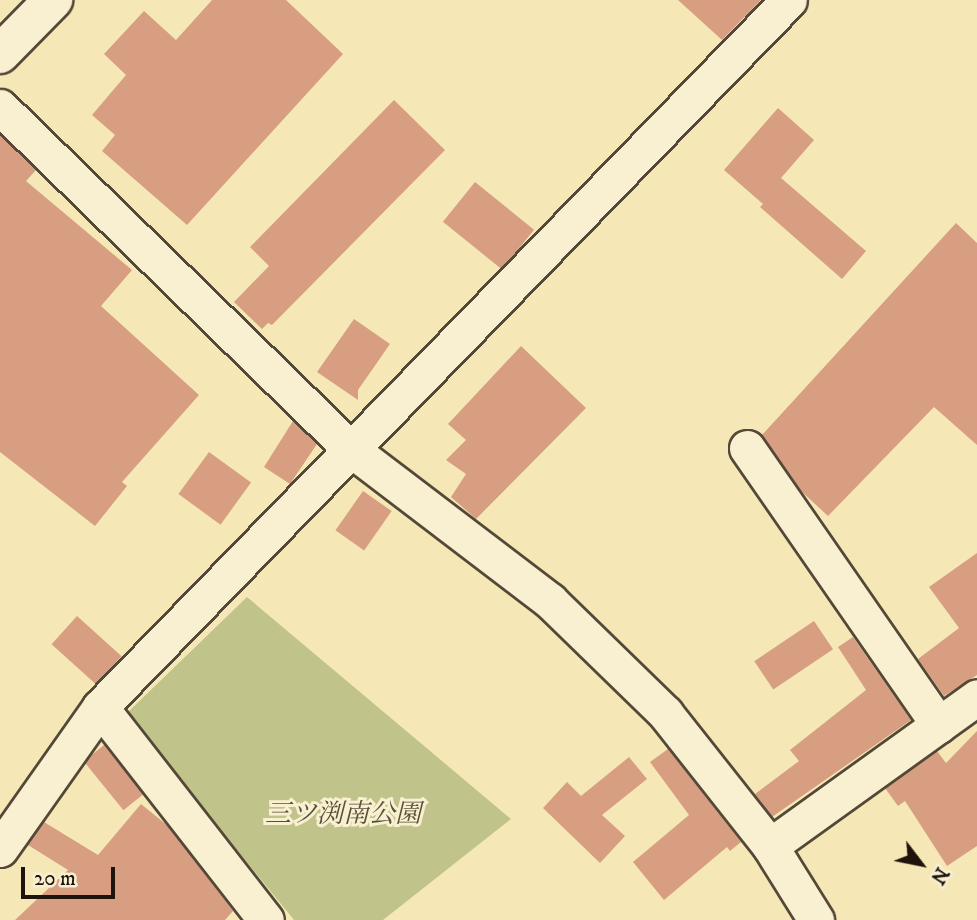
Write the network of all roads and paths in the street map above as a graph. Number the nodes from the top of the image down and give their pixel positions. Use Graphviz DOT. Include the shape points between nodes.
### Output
graph roads {
  1 [pos="53,0"];
  2 [pos="789,0"];
  3 [pos="0,54"];
  4 [pos="0,107"];
  5 [pos="747,448"];
  6 [pos="352,450"];
  7 [pos="977,697"];
  8 [pos="100,707"];
  9 [pos="939,724"];
  10 [pos="770,846"];
  11 [pos="0,849"];
  12 [pos="266,920"];
  13 [pos="816,920"];
  1 -- 3 [label="street"];
  2 -- 6 [label="street"];
  4 -- 6 [label="street"];
  5 -- 9 [label="street"];
  6 -- 8 [label="street"];
  6 -- 10 [label="street" via="550,601 665,713"];
  7 -- 9 [label="street"];
  8 -- 11 [label="street"];
  8 -- 12 [label="street"];
  9 -- 10 [label="street"];
  10 -- 13 [label="street"];
}
